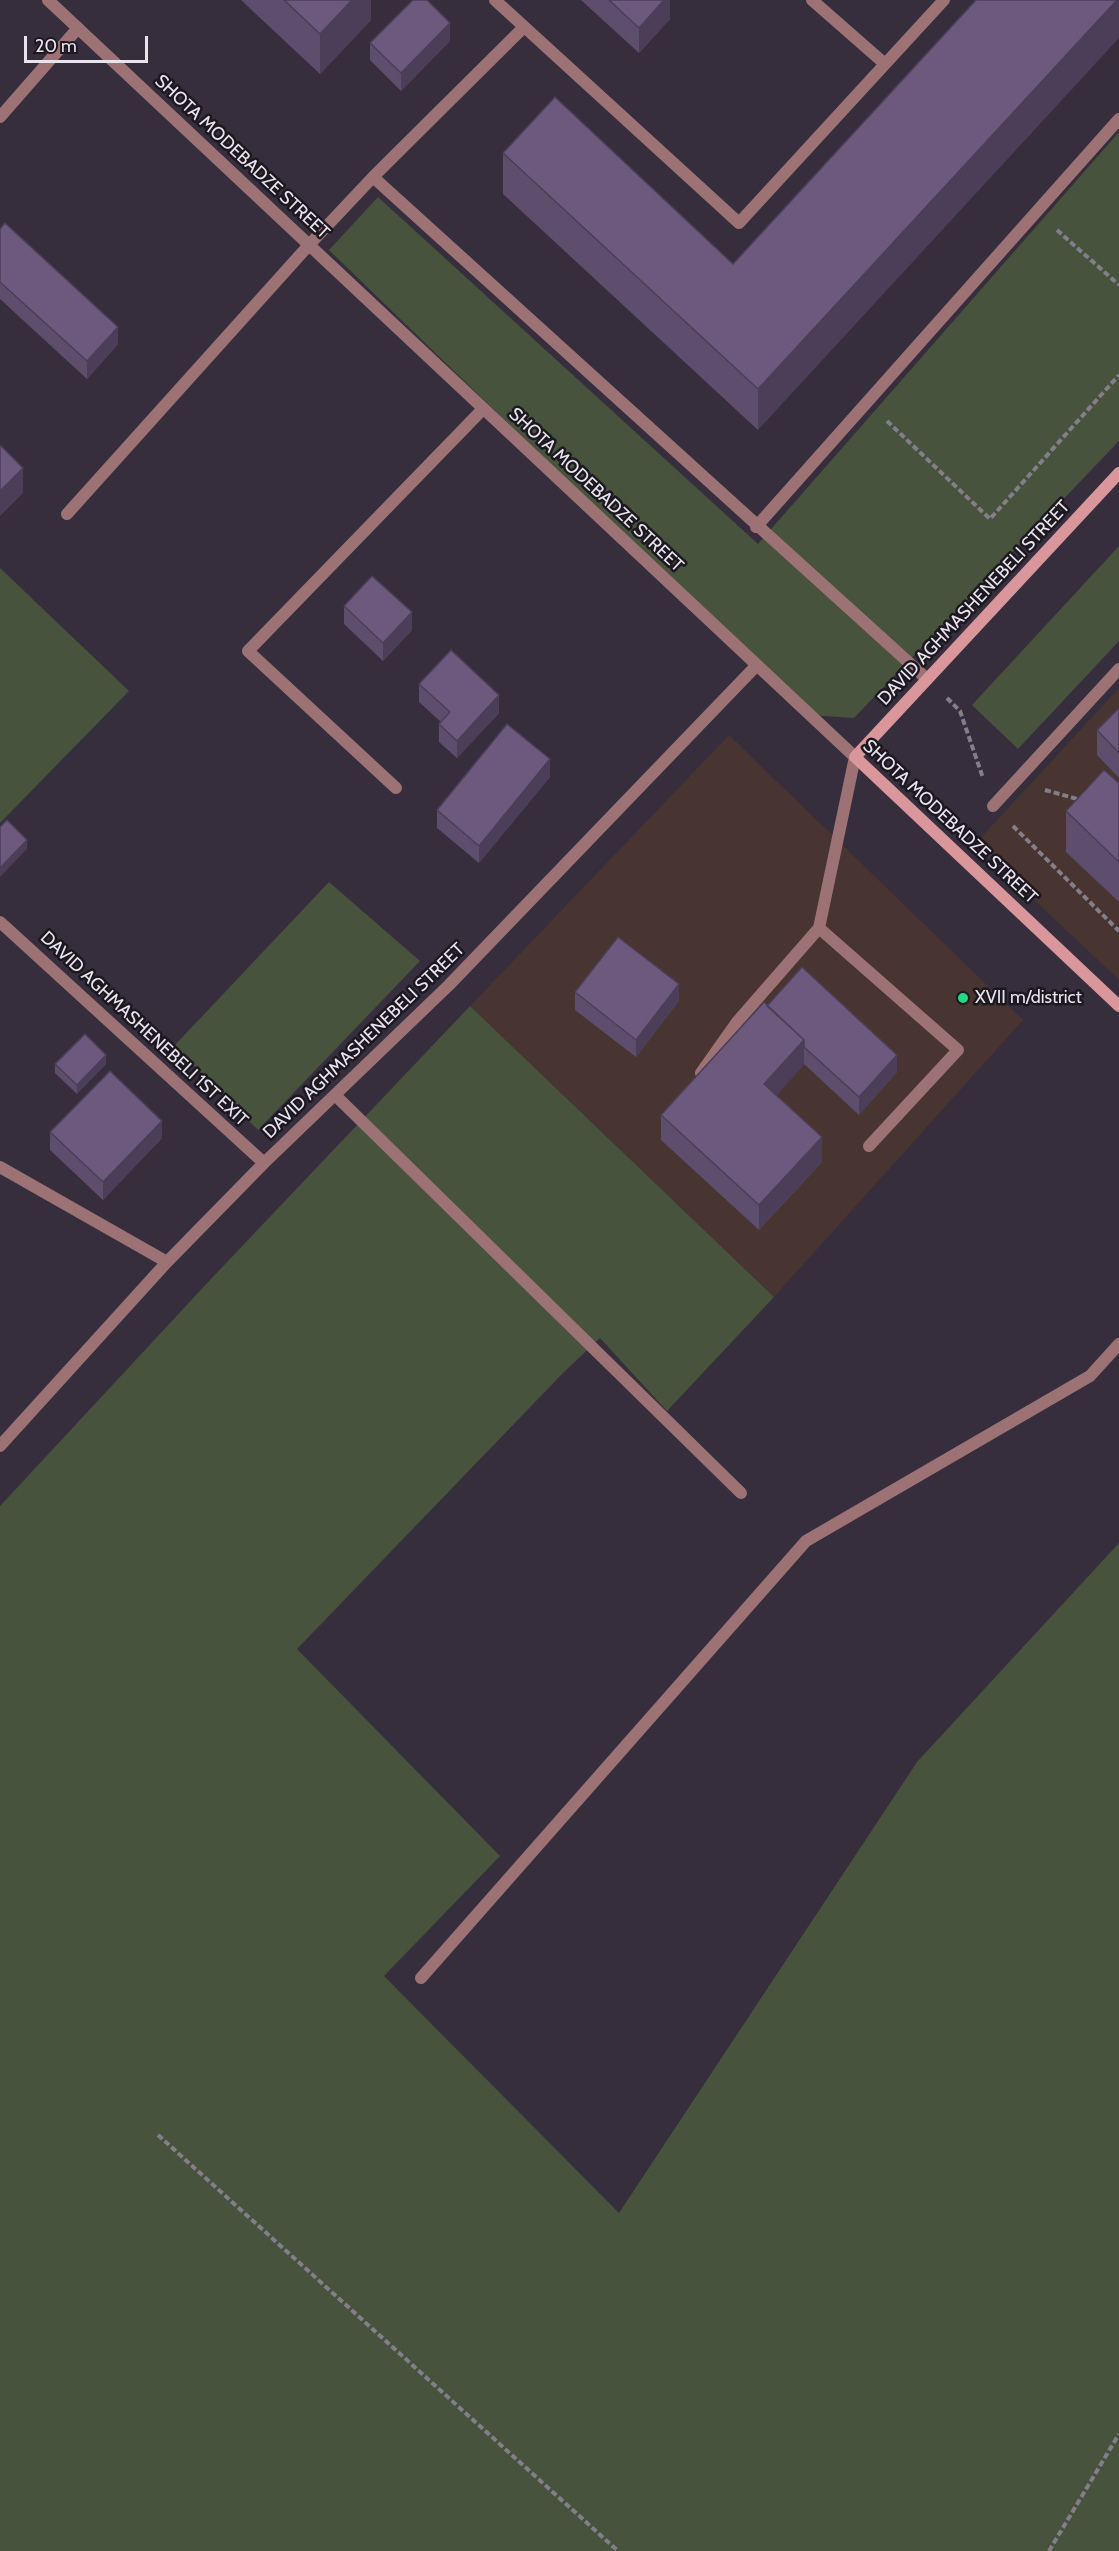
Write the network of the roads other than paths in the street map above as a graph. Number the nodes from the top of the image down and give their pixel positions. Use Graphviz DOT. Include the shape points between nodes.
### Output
graph roads {
  1 [pos="48,0"];
  2 [pos="495,0"];
  3 [pos="812,0"];
  4 [pos="944,0"];
  5 [pos="524,27"];
  6 [pos="78,28"];
  7 [pos="885,64"];
  8 [pos="0,117"];
  9 [pos="1119,119"];
  10 [pos="372,177"];
  11 [pos="309,245"];
  12 [pos="483,409"];
  13 [pos="1119,473"];
  14 [pos="68,514"];
  15 [pos="756,527"];
  16 [pos="757,665"];
  17 [pos="1119,669"];
  18 [pos="927,679"];
  19 [pos="855,758"];
  20 [pos="396,788"];
  21 [pos="993,806"];
  22 [pos="0,922"];
  23 [pos="819,928"];
  24 [pos="1119,1006"];
  25 [pos="693,1085"];
  26 [pos="335,1095"];
  27 [pos="869,1146"];
  28 [pos="264,1163"];
  29 [pos="0,1167"];
  30 [pos="167,1263"];
  31 [pos="1119,1344"];
  32 [pos="0,1446"];
  33 [pos="741,1493"];
  34 [pos="421,1978"];
  1 -- 6 [label="street, SHOTA MODEBADZE STREET"];
  2 -- 5 [label="street"];
  3 -- 7 [label="street"];
  4 -- 7 [label="street"];
  5 -- 7 [label="street" via="739,223"];
  5 -- 10 [label="street"];
  6 -- 8 [label="street"];
  6 -- 11 [label="street, SHOTA MODEBADZE STREET"];
  9 -- 15 [label="street"];
  10 -- 11 [label="street"];
  10 -- 15 [label="street"];
  11 -- 12 [label="street, SHOTA MODEBADZE STREET"];
  11 -- 14 [label="street"];
  12 -- 16 [label="street, SHOTA MODEBADZE STREET"];
  12 -- 20 [label="street" via="248,651"];
  13 -- 18 [label="main road, DAVID AGHMASHENEBELI STREET"];
  15 -- 18 [label="street"];
  16 -- 19 [label="street, SHOTA MODEBADZE STREET"];
  16 -- 26 [label="street, DAVID AGHMASHENEBELI STREET" via="449,985"];
  17 -- 21 [label="street"];
  18 -- 19 [label="main road, DAVID AGHMASHENEBELI STREET"];
  19 -- 23 [label="street"];
  19 -- 24 [label="main road, SHOTA MODEBADZE STREET"];
  22 -- 28 [label="street, DAVID AGHMASHENEBELI 1ST EXIT"];
  23 -- 25 [label="street" via="737,1022"];
  23 -- 27 [label="street" via="958,1050"];
  26 -- 28 [label="street, DAVID AGHMASHENEBELI STREET"];
  26 -- 33 [label="street"];
  28 -- 30 [label="street, DAVID AGHMASHENEBELI STREET"];
  29 -- 30 [label="street"];
  30 -- 32 [label="street, DAVID AGHMASHENEBELI STREET"];
  31 -- 34 [label="street" via="1090,1376 806,1541"];
}
